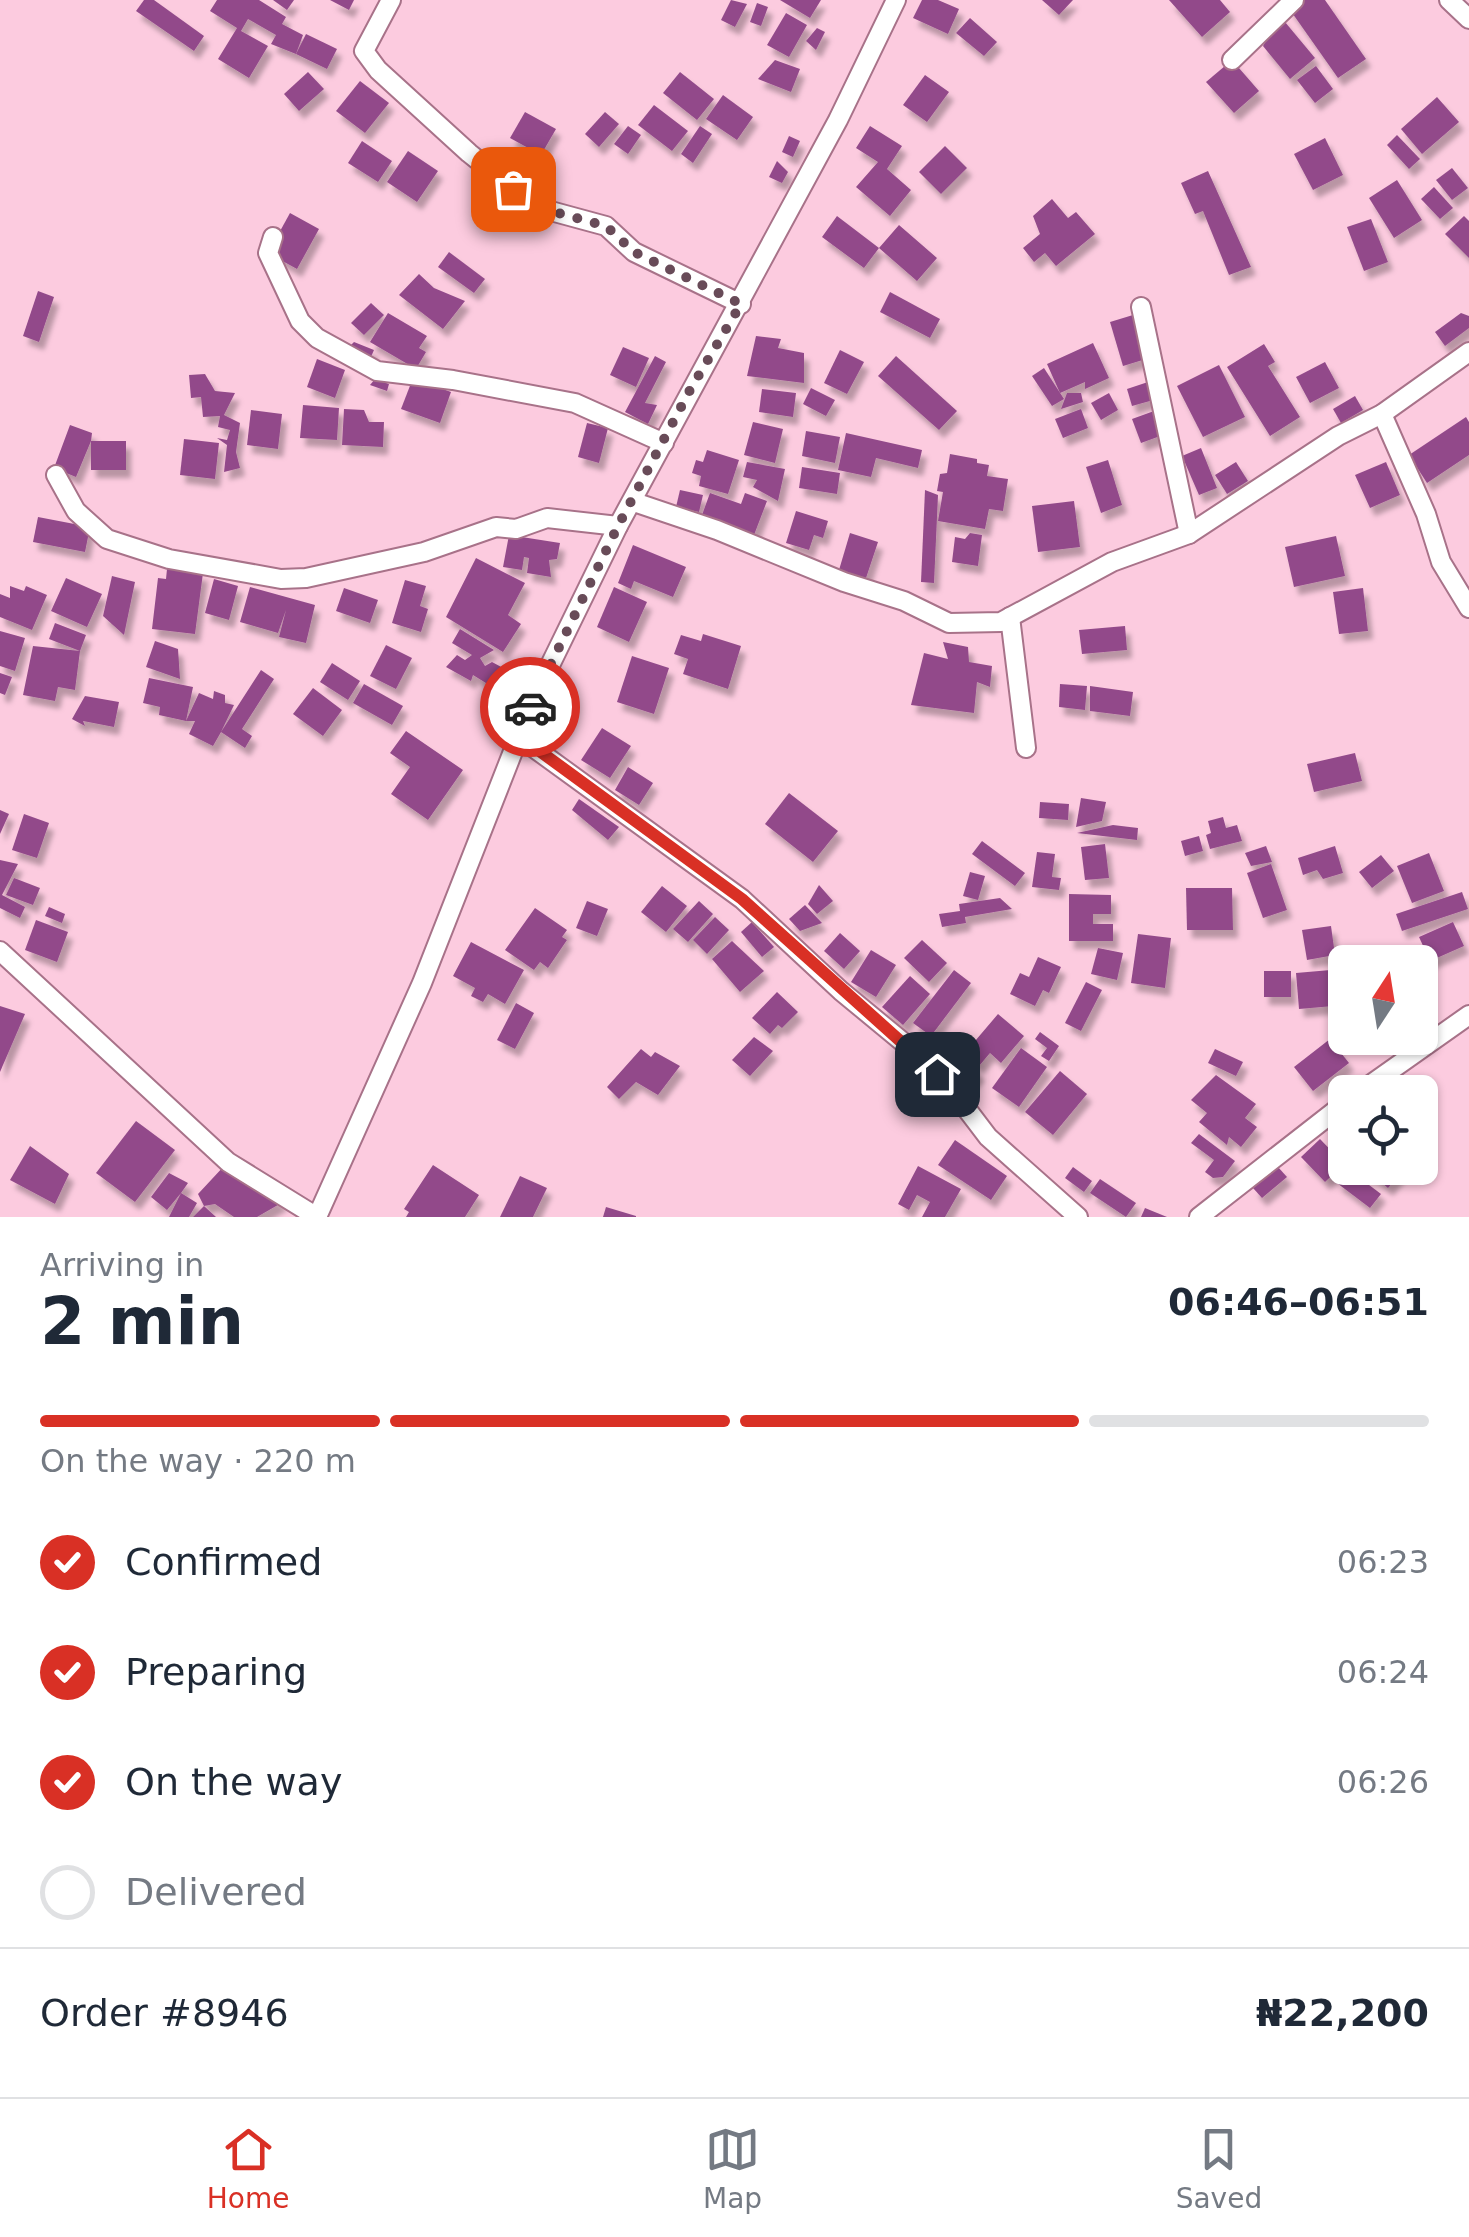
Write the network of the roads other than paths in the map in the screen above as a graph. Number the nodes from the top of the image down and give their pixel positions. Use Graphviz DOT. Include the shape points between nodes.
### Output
graph roads {
  1 [pos="391,0"];
  2 [pos="896,0"];
  3 [pos="1294,0"];
  4 [pos="1449,0"];
  5 [pos="1469,19"];
  6 [pos="1232,60"];
  7 [pos="273,237"];
  8 [pos="741,304"];
  9 [pos="1141,307"];
  10 [pos="1469,352"];
  11 [pos="1382,414"];
  12 [pos="664,443"];
  13 [pos="56,475"];
  14 [pos="634,502"];
  15 [pos="618,526"];
  16 [pos="1189,534"];
  17 [pos="1469,608"];
  18 [pos="1010,617"];
  19 [pos="519,736"];
  20 [pos="1026,748"];
  21 [pos="0,950"];
  22 [pos="1469,1015"];
  23 [pos="1384,1075"];
  24 [pos="1328,1116"];
  25 [pos="317,1217"];
  26 [pos="1078,1217"];
  27 [pos="1199,1217"];
  1 -- 8 [label="street" via="364,51 469,153 536,207 606,226 634,252"];
  2 -- 8 [label="street"];
  3 -- 6 [label="street"];
  4 -- 5 [label="street"];
  7 -- 12 [label="street" via="268,253 300,321 377,371 575,403"];
  8 -- 12 [label="street"];
  9 -- 16 [label="street"];
  10 -- 11 [label="street"];
  11 -- 16 [label="street"];
  11 -- 17 [label="street" via="1442,562"];
  12 -- 14 [label="street"];
  13 -- 15 [label="street" via="76,511 108,539 169,559 281,578 424,552 547,518"];
  14 -- 15 [label="street"];
  14 -- 18 [label="street" via="950,623"];
  15 -- 19 [label="street"];
  16 -- 18 [label="street" via="1112,562"];
  18 -- 20 [label="street"];
  19 -- 25 [label="street" via="422,983"];
  19 -- 26 [label="street" via="742,899 921,1058 988,1137"];
  21 -- 25 [label="street" via="228,1162"];
  22 -- 23 [label="street"];
  24 -- 27 [label="street"];
}
